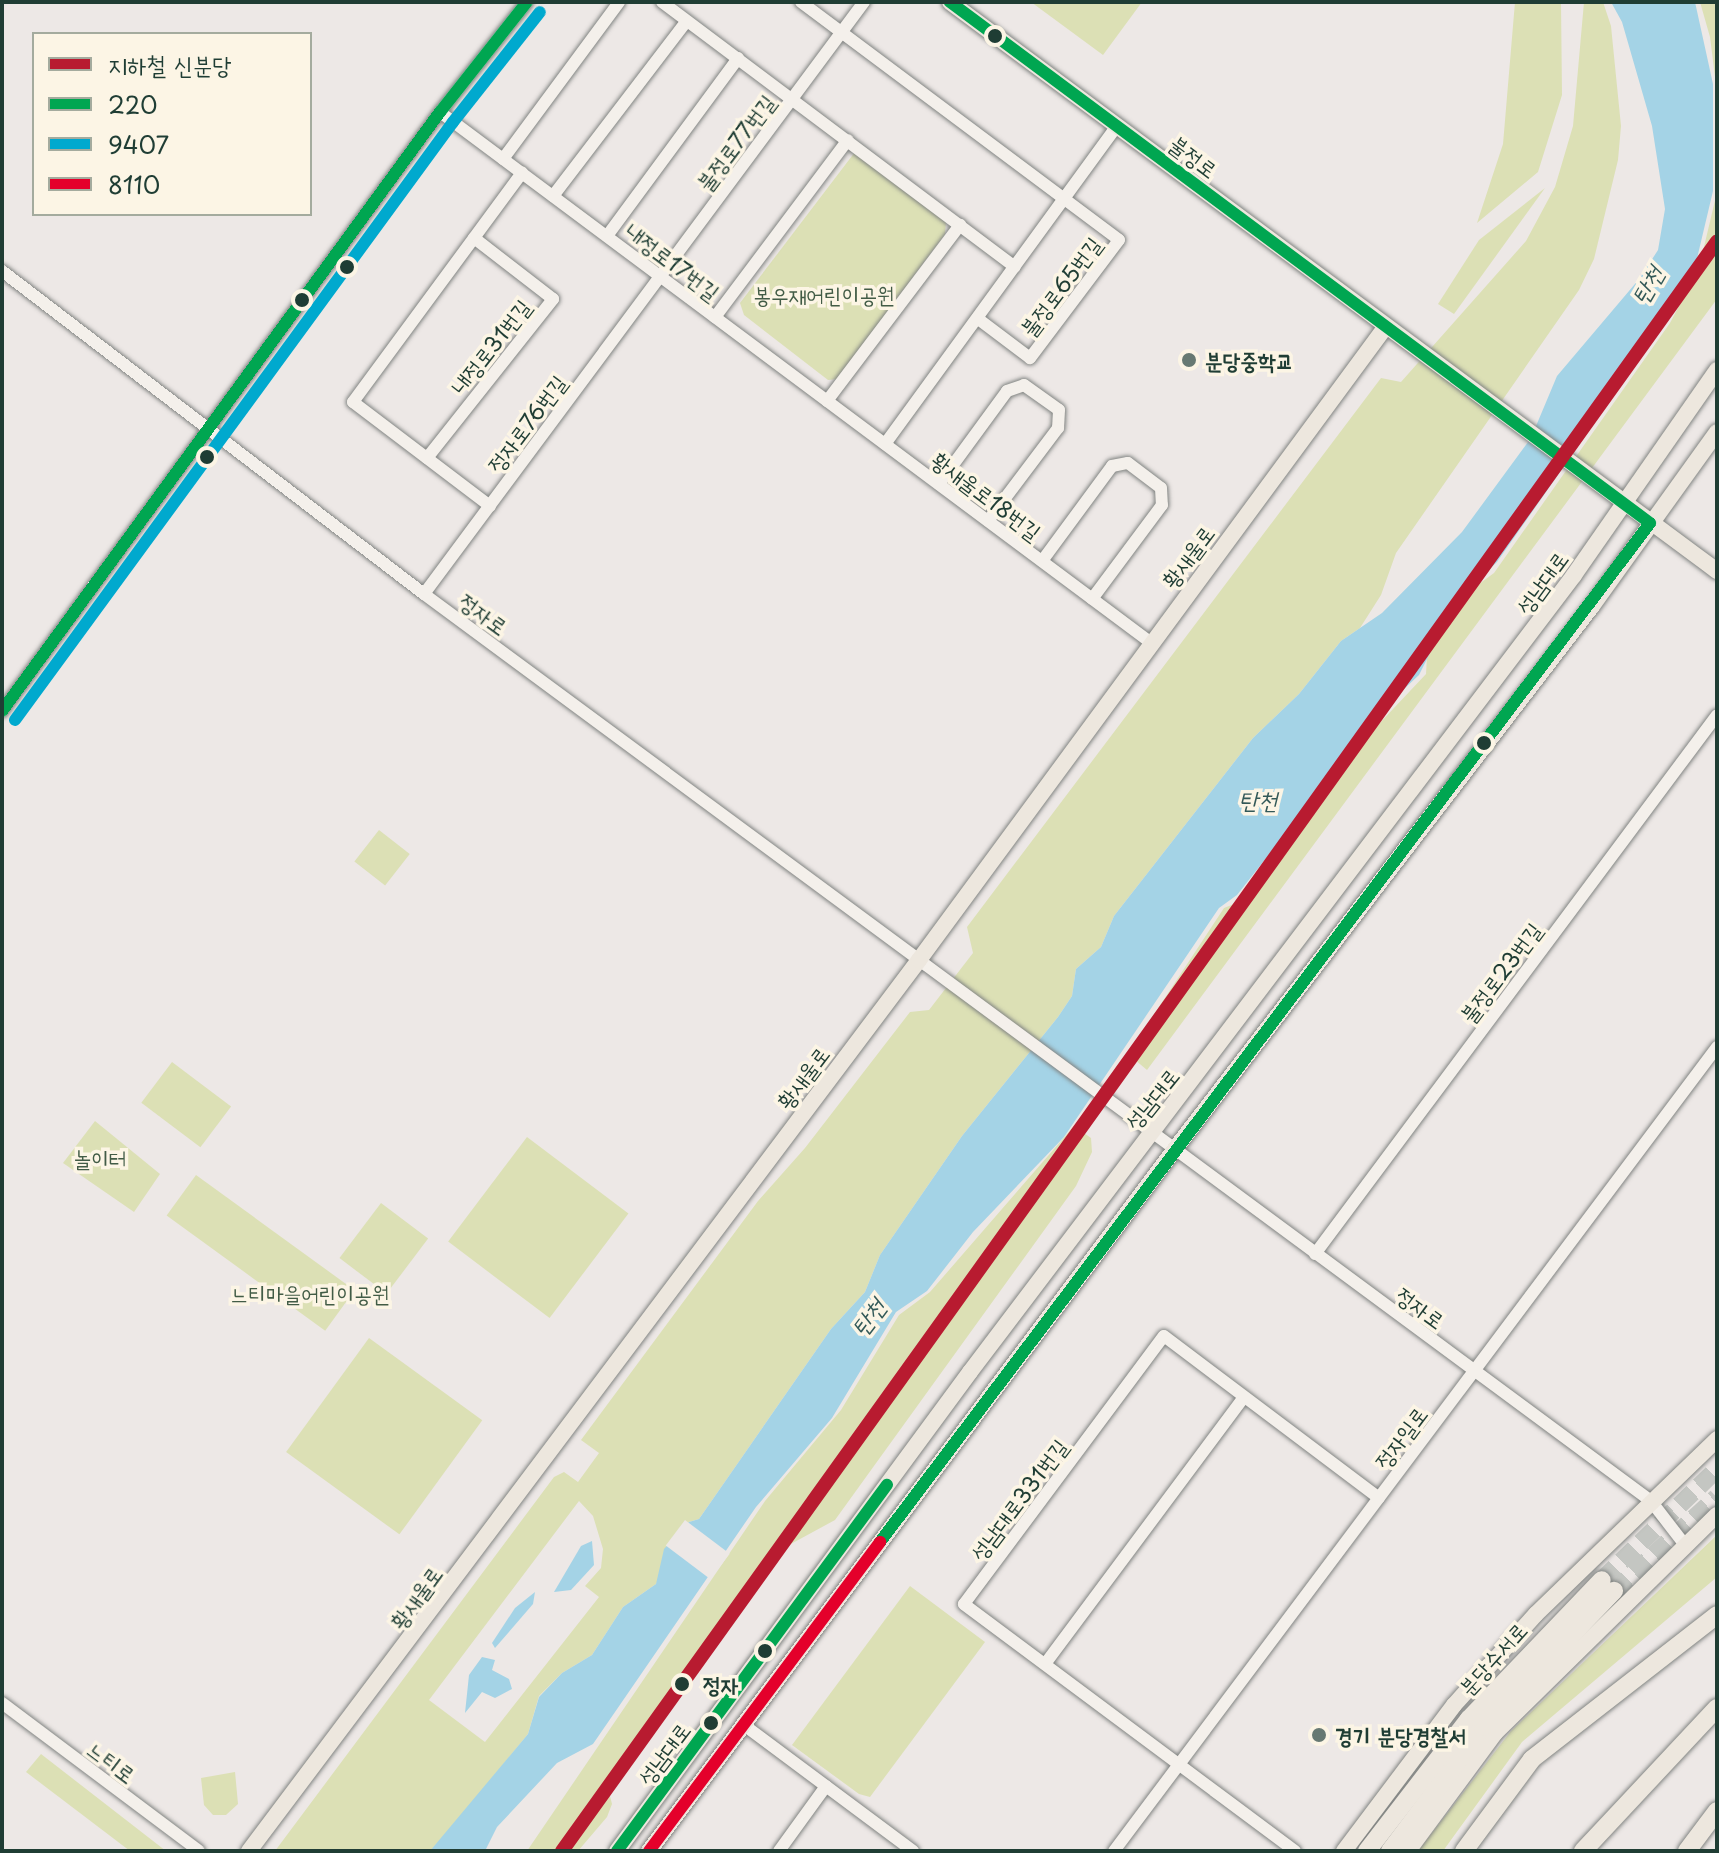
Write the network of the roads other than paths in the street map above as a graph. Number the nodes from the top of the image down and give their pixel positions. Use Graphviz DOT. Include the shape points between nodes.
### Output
graph roads {
  1 [pos="527,2"];
  2 [pos="619,2"];
  3 [pos="662,2"];
  4 [pos="801,2"];
  5 [pos="864,2"];
  6 [pos="950,2"];
  7 [pos="687,21"];
  8 [pos="841,32"];
  9 [pos="738,58"];
  10 [pos="791,99"];
  11 [pos="440,112"];
  12 [pos="1117,126"];
  13 [pos="848,140"];
  14 [pos="503,159"];
  15 [pos="522,173"];
  16 [pos="553,196"];
  17 [pos="1064,199"];
  18 [pos="960,225"];
  19 [pos="607,236"];
  20 [pos="474,238"];
  21 [pos="1015,267"];
  22 [pos="2,271"];
  23 [pos="660,276"];
  24 [pos="715,317"];
  25 [pos="977,318"];
  26 [pos="1386,326"];
  27 [pos="1717,370"];
  28 [pos="800,381"];
  29 [pos="827,401"];
  30 [pos="209,428"];
  31 [pos="1717,432"];
  32 [pos="885,444"];
  33 [pos="427,458"];
  34 [pos="939,484"];
  35 [pos="1623,503"];
  36 [pos="490,506"];
  37 [pos="988,521"];
  38 [pos="1650,523"];
  39 [pos="1042,561"];
  40 [pos="1717,571"];
  41 [pos="424,594"];
  42 [pos="1092,599"];
  43 [pos="1150,642"];
  44 [pos="2,711"];
  45 [pos="1717,715"];
  46 [pos="919,960"];
  47 [pos="1717,1047"];
  48 [pos="1150,1132"];
  49 [pos="1175,1149"];
  50 [pos="1315,1254"];
  51 [pos="1475,1372"];
  52 [pos="1244,1397"];
  53 [pos="1717,1439"];
  54 [pos="1379,1498"];
  55 [pos="1651,1501"];
  56 [pos="1717,1515"];
  57 [pos="1685,1545"];
  58 [pos="1717,1615"];
  59 [pos="1045,1664"];
  60 [pos="2,1703"];
  61 [pos="1717,1708"];
  62 [pos="744,1725"];
  63 [pos="1180,1764"];
  64 [pos="826,1786"];
  65 [pos="1717,1811"];
  66 [pos="907,1849"];
  67 [pos="199,1851"];
  68 [pos="249,1851"];
  69 [pos="617,1851"];
  70 [pos="649,1851"];
  71 [pos="779,1851"];
  72 [pos="1114,1851"];
  73 [pos="1295,1851"];
  74 [pos="1344,1851"];
  75 [pos="1367,1851"];
  76 [pos="1390,1851"];
  77 [pos="1408,1851"];
  78 [pos="1464,1851"];
  79 [pos="1583,1851"];
  80 [pos="1687,1851"];
  1 -- 11 [label="street"];
  2 -- 14 [label="street"];
  3 -- 7 [label="street"];
  4 -- 8 [label="street"];
  5 -- 8 [label="street, 불정로77번길"];
  6 -- 12 [label="main road, 불정로"];
  7 -- 9 [label="street"];
  7 -- 16 [label="street"];
  8 -- 10 [label="street, 불정로77번길"];
  8 -- 17 [label="street, 불정로65번길"];
  9 -- 10 [label="street"];
  9 -- 19 [label="street"];
  10 -- 13 [label="street"];
  10 -- 23 [label="street, 불정로77번길"];
  11 -- 14 [label="street, 내정로17번길"];
  11 -- 30 [label="street"];
  12 -- 17 [label="street"];
  12 -- 26 [label="main road, 불정로"];
  13 -- 18 [label="street"];
  13 -- 24 [label="street"];
  14 -- 15 [label="street, 내정로17번길"];
  15 -- 16 [label="street, 내정로17번길"];
  15 -- 20 [label="street"];
  16 -- 19 [label="street, 내정로17번길"];
  17 -- 21 [label="street"];
  17 -- 25 [label="street, 불정로65번길" via="1119,240 1030,358"];
  18 -- 21 [label="street"];
  18 -- 29 [label="street"];
  19 -- 23 [label="street, 내정로17번길"];
  20 -- 33 [label="street" via="353,402"];
  20 -- 33 [label="street, 내정로31번길" via="553,299"];
  21 -- 25 [label="street"];
  22 -- 30 [label="street, 정자로"];
  23 -- 24 [label="street, 내정로17번길"];
  23 -- 36 [label="street, 정자로76번길"];
  24 -- 28 [label="street, 내정로17번길"];
  25 -- 32 [label="street"];
  26 -- 35 [label="main road, 불정로"];
  26 -- 43 [label="main road, 황새울로"];
  27 -- 35 [label="main road, 성남대로"];
  28 -- 29 [label="street, 황새울로18번길"];
  29 -- 32 [label="street, 황새울로18번길"];
  30 -- 41 [label="street, 정자로"];
  30 -- 44 [label="street"];
  31 -- 38 [label="main road"];
  32 -- 34 [label="street, 황새울로18번길"];
  33 -- 36 [label="street"];
  34 -- 37 [label="street, 황새울로18번길"];
  34 -- 37 [label="street" via="1007,391 1024,385 1059,410 1058,428"];
  35 -- 38 [label="main road"];
  35 -- 48 [label="main road, 성남대로" via="1288,956"];
  36 -- 41 [label="street, 정자로76번길"];
  37 -- 39 [label="street, 황새울로18번길"];
  38 -- 40 [label="main road"];
  38 -- 49 [label="main road"];
  39 -- 42 [label="street, 황새울로18번길"];
  39 -- 42 [label="street" via="1112,466 1128,463 1161,488 1162,505"];
  41 -- 46 [label="street, 정자로"];
  42 -- 43 [label="street, 황새울로18번길"];
  43 -- 46 [label="main road, 황새울로"];
  45 -- 50 [label="street, 불정로23번길"];
  46 -- 48 [label="street, 정자로"];
  46 -- 68 [label="main road, 황새울로"];
  47 -- 51 [label="street, 정자일로"];
  48 -- 49 [label="street, 정자로"];
  48 -- 69 [label="main road, 성남대로"];
  49 -- 50 [label="street, 정자로"];
  49 -- 62 [label="main road"];
  50 -- 51 [label="street, 정자로"];
  51 -- 54 [label="street, 정자일로"];
  51 -- 55 [label="street, 정자로"];
  52 -- 54 [label="street"];
  52 -- 59 [label="street"];
  52 -- 59 [label="street, 성남대로331번길" via="1164,1336 964,1604"];
  53 -- 55 [label="main road"];
  54 -- 63 [label="street, 정자일로"];
  55 -- 57 [label="street, 정자로"];
  55 -- 74 [label="main road" via="1536,1614 1454,1705"];
  56 -- 57 [label="main road"];
  57 -- 77 [label="main road" via="1495,1733"];
  58 -- 78 [label="highway" via="1532,1759"];
  59 -- 63 [label="street, 성남대로331번길"];
  60 -- 67 [label="street, 느티로"];
  61 -- 79 [label="highway"];
  62 -- 64 [label="street"];
  62 -- 70 [label="main road"];
  63 -- 72 [label="street, 정자일로"];
  63 -- 73 [label="street, 성남대로331번길"];
  64 -- 66 [label="street"];
  64 -- 71 [label="street"];
  65 -- 80 [label="highway"];
  75 -- 76 [label="highway, 분당수서로" via="1469,1719 1608,1586 1483,1727"];
}
